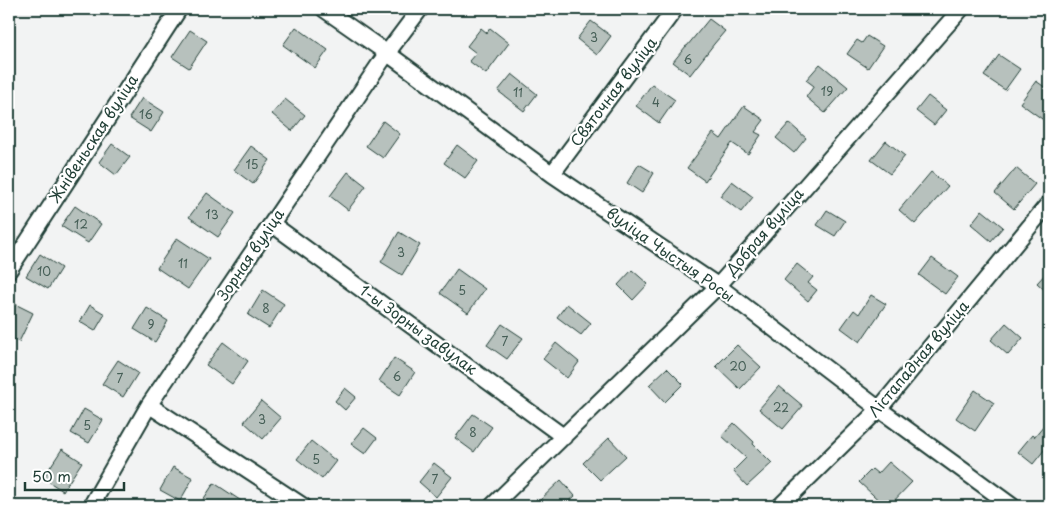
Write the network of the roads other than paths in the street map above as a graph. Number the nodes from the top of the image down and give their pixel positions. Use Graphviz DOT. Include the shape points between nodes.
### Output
graph roads {
  1 [pos="179,9"];
  2 [pos="324,9"];
  3 [pos="420,9"];
  4 [pos="675,9"];
  5 [pos="961,9"];
  6 [pos="387,53"];
  7 [pos="552,174"];
  8 [pos="1049,203"];
  9 [pos="272,224"];
  10 [pos="9,270"];
  11 [pos="718,286"];
  12 [pos="149,405"];
  13 [pos="879,409"];
  14 [pos="564,436"];
  15 [pos="91,506"];
  16 [pos="303,506"];
  17 [pos="492,506"];
  18 [pos="780,506"];
  19 [pos="1012,506"];
  1 -- 10 [label="street, Жнівеньская вуліца"];
  2 -- 6 [label="street, вуліца Чыстыя Росы"];
  3 -- 6 [label="street, Зорная вуліца"];
  4 -- 7 [label="street, Святочная вуліца"];
  5 -- 11 [label="street, Добрая вуліца"];
  6 -- 7 [label="street, вуліца Чыстыя Росы"];
  6 -- 9 [label="street, Зорная вуліца"];
  7 -- 11 [label="street, вуліца Чыстыя Росы"];
  8 -- 13 [label="street, Лістападная вуліца"];
  9 -- 12 [label="street, Зорная вуліца"];
  9 -- 14 [label="street, 1-ы Зорны завулак"];
  11 -- 13 [label="street, вуліца Чыстыя Росы"];
  11 -- 14 [label="street, Добрая вуліца"];
  12 -- 15 [label="street, Зорная вуліца"];
  12 -- 16 [label="street"];
  13 -- 18 [label="street, Лістападная вуліца"];
  13 -- 19 [label="street, вуліца Чыстыя Росы"];
  14 -- 17 [label="street, Добрая вуліца"];
}
